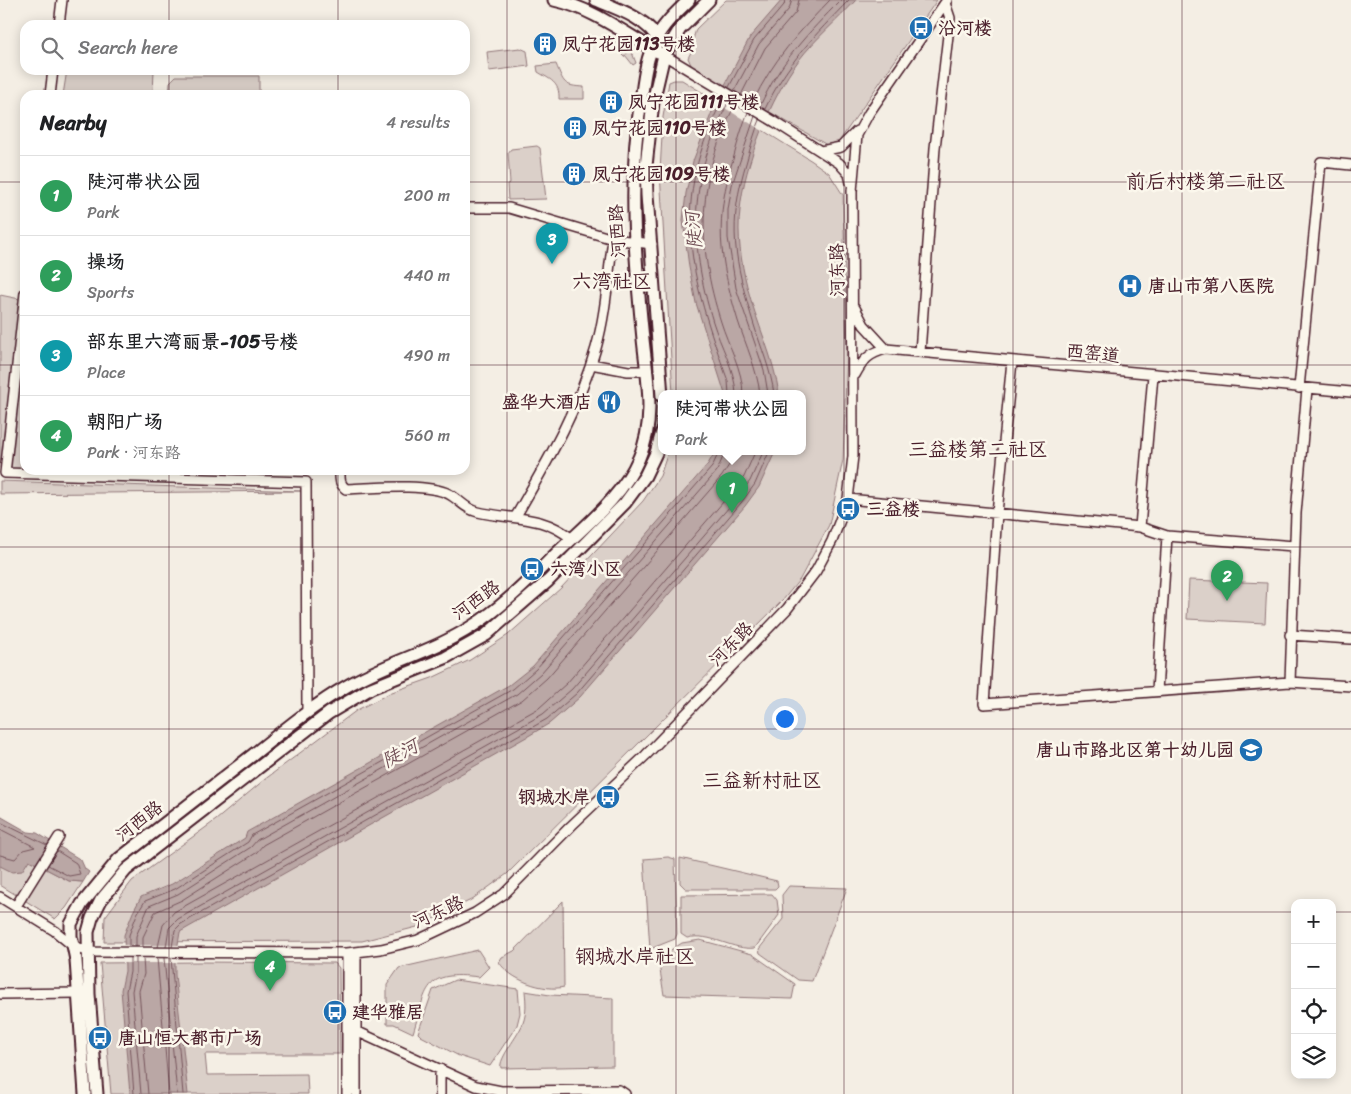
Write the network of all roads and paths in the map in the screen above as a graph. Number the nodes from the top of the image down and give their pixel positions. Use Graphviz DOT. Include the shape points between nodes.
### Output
graph roads {
  1 [pos="62,0"];
  2 [pos="554,0"];
  3 [pos="596,0"];
  4 [pos="689,0"];
  5 [pos="709,0"];
  6 [pos="946,1"];
  7 [pos="59,20"];
  8 [pos="657,36"];
  9 [pos="652,48"];
  10 [pos="664,55"];
  11 [pos="52,75"];
  12 [pos="51,90"];
  13 [pos="859,129"];
  14 [pos="822,151"];
  15 [pos="1351,165"];
  16 [pos="852,192"];
  17 [pos="470,208"];
  18 [pos="613,239"];
  19 [pos="634,241"];
  20 [pos="652,244"];
  21 [pos="854,306"];
  22 [pos="20,337"];
  23 [pos="886,349"];
  24 [pos="920,352"];
  25 [pos="1012,361"];
  26 [pos="591,364"];
  27 [pos="646,371"];
  28 [pos="855,375"];
  29 [pos="1153,375"];
  30 [pos="1303,388"];
  31 [pos="662,390"];
  32 [pos="1351,392"];
  33 [pos="658,446"];
  34 [pos="20,473"];
  35 [pos="72,475"];
  36 [pos="340,475"];
  37 [pos="848,500"];
  38 [pos="997,513"];
  39 [pos="516,516"];
  40 [pos="1140,527"];
  41 [pos="1167,536"];
  42 [pos="572,539"];
  43 [pos="582,546"];
  44 [pos="1294,546"];
  45 [pos="1290,635"];
  46 [pos="1351,638"];
  47 [pos="1290,682"];
  48 [pos="1351,686"];
  49 [pos="1157,691"];
  50 [pos="307,713"];
  51 [pos="59,838"];
  52 [pos="0,897"];
  53 [pos="16,906"];
  54 [pos="72,945"];
  55 [pos="89,952"];
  56 [pos="352,953"];
  57 [pos="78,993"];
  58 [pos="0,994"];
  59 [pos="356,1031"];
  60 [pos="440,1069"];
  61 [pos="85,1094"];
  62 [pos="97,1094"];
  63 [pos="347,1094"];
  64 [pos="356,1094"];
  65 [pos="440,1094"];
  66 [pos="625,1094"];
  1 -- 7 [label="street"];
  2 -- 9 [label="main road" via="586,11"];
  3 -- 8 [label="main road" via="644,24"];
  4 -- 8 [label="main road, 河西路"];
  5 -- 10 [label="main road, 河西路" via="680,29"];
  6 -- 13 [label="street, 河东路"];
  6 -- 24 [label="street" via="950,18 935,148"];
  8 -- 9 [label="main road, 河西路"];
  8 -- 10 [label="main road"];
  9 -- 10 [label="main road"];
  9 -- 19 [label="main road, 河西路" via="645,70 636,130"];
  10 -- 14 [label="street, 河东路"];
  10 -- 20 [label="main road, 河西路" via="653,102 646,166"];
  11 -- 12 [label="street"];
  13 -- 14 [label="street" via="841,147"];
  13 -- 16 [label="street, 河东路"];
  14 -- 16 [label="street, 河东路" via="848,174"];
  15 -- 30 [label="street" via="1322,162"];
  16 -- 21 [label="street, 河东路"];
  17 -- 18 [label="street" via="509,208"];
  18 -- 19 [label="street"];
  18 -- 26 [label="street" via="604,305"];
  19 -- 20 [label="street"];
  19 -- 27 [label="main road, 河西路"];
  20 -- 31 [label="main road, 河西路"];
  21 -- 23 [label="street" via="864,325"];
  21 -- 28 [label="street, 河东路"];
  22 -- 34 [label="street" via="5,473"];
  23 -- 24 [label="street, 西窑道"];
  23 -- 28 [label="street" via="865,358"];
  24 -- 25 [label="street, 西窑道"];
  25 -- 29 [label="street, 西窑道"];
  25 -- 38 [label="street"];
  26 -- 27 [label="street"];
  26 -- 39 [label="street" via="560,438"];
  27 -- 42 [label="main road, 河西路" via="649,404 647,438 639,460 621,487"];
  28 -- 37 [label="street, 河东路" via="853,456"];
  29 -- 30 [label="street, 西窑道"];
  29 -- 40 [label="street"];
  30 -- 32 [label="street, 西窑道"];
  30 -- 44 [label="street"];
  33 -- 43 [label="main road, 河西路" via="644,476 625,503"];
  35 -- 50 [label="street" via="306,482"];
  36 -- 39 [label="street" via="342,486 346,488 414,487 449,494 468,509"];
  37 -- 38 [label="street"];
  37 -- 56 [label="street, 河东路" via="816,571 787,609 646,755 504,894 475,913 418,940"];
  38 -- 40 [label="street"];
  38 -- 49 [label="street" via="984,704"];
  39 -- 42 [label="street" via="559,528"];
  40 -- 41 [label="street"];
  41 -- 44 [label="street"];
  41 -- 49 [label="street"];
  42 -- 43 [label="main road"];
  42 -- 50 [label="main road, 河西路" via="515,593 470,628 346,686"];
  43 -- 55 [label="main road, 河西路" via="548,581 486,635 445,658 371,688 329,713 126,870 101,900 92,918 88,932"];
  44 -- 45 [label="street"];
  45 -- 46 [label="street"];
  45 -- 47 [label="street"];
  47 -- 48 [label="street"];
  47 -- 49 [label="street"];
  50 -- 54 [label="main road, 河西路" via="119,859 82,904 71,924"];
  51 -- 53 [label="street"];
  52 -- 53 [label="street"];
  53 -- 54 [label="street"];
  54 -- 55 [label="street"];
  54 -- 57 [label="main road, 河西路"];
  55 -- 56 [label="street, 河东路"];
  55 -- 62 [label="main road, 河西路"];
  56 -- 59 [label="street"];
  56 -- 63 [label="street"];
  57 -- 58 [label="street"];
  57 -- 61 [label="main road, 河西路"];
  59 -- 60 [label="street"];
  59 -- 64 [label="street"];
  60 -- 65 [label="street"];
  60 -- 66 [label="street" via="476,1086 501,1091 620,1090"];
}
